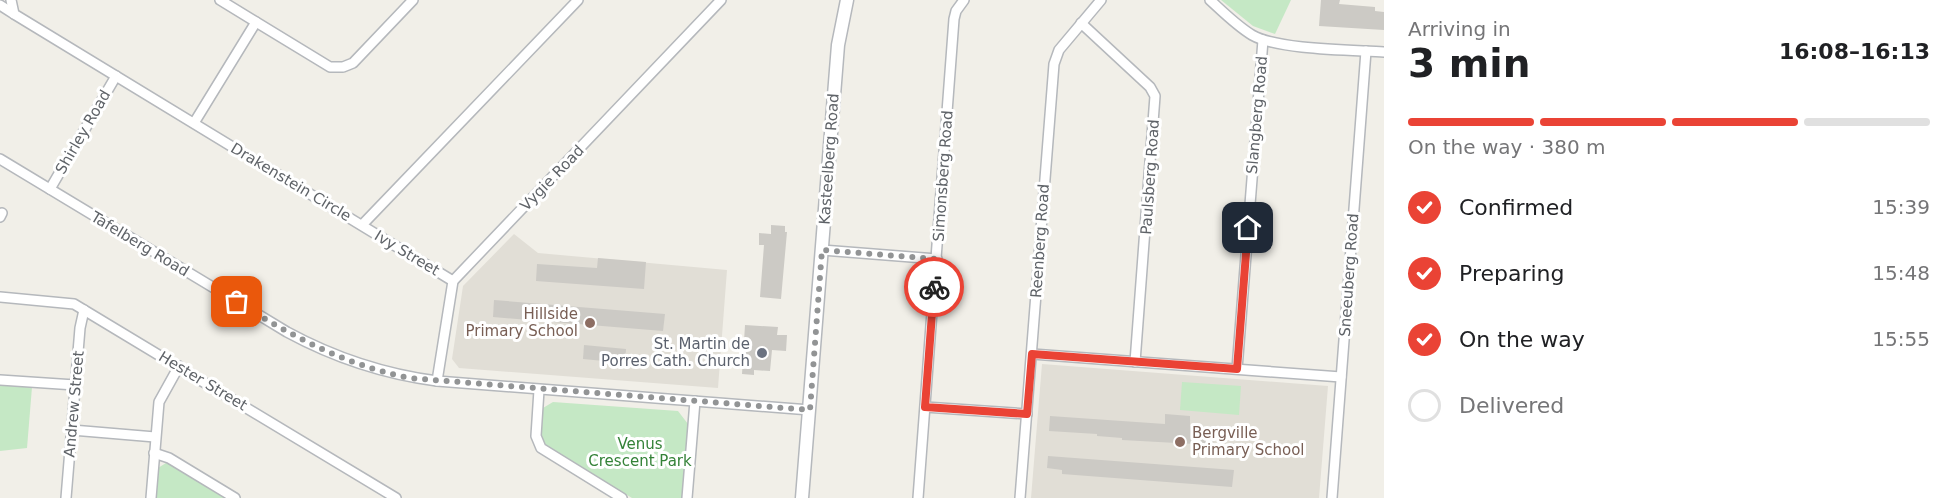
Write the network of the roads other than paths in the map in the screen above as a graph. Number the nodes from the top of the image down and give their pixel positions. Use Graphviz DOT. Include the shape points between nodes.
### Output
graph roads {
  1 [pos="11,0"];
  2 [pos="220,0"];
  3 [pos="412,0"];
  4 [pos="578,0"];
  5 [pos="721,0"];
  6 [pos="847,0"];
  7 [pos="964,0"];
  8 [pos="1101,0"];
  9 [pos="1209,0"];
  10 [pos="0,5"];
  11 [pos="15,14"];
  12 [pos="256,22"];
  13 [pos="1081,23"];
  14 [pos="1263,40"];
  15 [pos="1366,51"];
  16 [pos="1384,52"];
  17 [pos="116,76"];
  18 [pos="194,123"];
  19 [pos="0,159"];
  20 [pos="50,189"];
  21 [pos="362,225"];
  22 [pos="822,250"];
  23 [pos="937,259"];
  24 [pos="453,280"];
  25 [pos="0,297"];
  26 [pos="84,310"];
  27 [pos="1032,354"];
  28 [pos="1135,362"];
  29 [pos="179,366"];
  30 [pos="1237,369"];
  31 [pos="1341,378"];
  32 [pos="0,380"];
  33 [pos="437,381"];
  34 [pos="75,386"];
  35 [pos="538,390"];
  36 [pos="694,401"];
  37 [pos="925,407"];
  38 [pos="810,410"];
  39 [pos="1027,414"];
  40 [pos="72,430"];
  41 [pos="155,437"];
  42 [pos="154,453"];
  43 [pos="66,498"];
  44 [pos="151,498"];
  45 [pos="235,498"];
  46 [pos="396,498"];
  47 [pos="622,498"];
  48 [pos="687,498"];
  49 [pos="802,498"];
  50 [pos="918,498"];
  51 [pos="1020,498"];
  52 [pos="1332,498"];
  1 -- 11 [label="street"];
  2 -- 12 [label="street"];
  3 -- 12 [label="street" via="353,63 343,68 330,66"];
  4 -- 21 [label="street, Drakenstein Circle"];
  5 -- 24 [label="street, Vygie Road"];
  6 -- 22 [label="street, Kasteelberg Road" via="838,45"];
  7 -- 23 [label="street, Simonsberg Road" via="954,19"];
  8 -- 13 [label="street, Reenberg Road"];
  9 -- 14 [label="street" via="1244,30"];
  10 -- 11 [label="street, Drakenstein Circle"];
  11 -- 17 [label="street, Drakenstein Circle"];
  12 -- 18 [label="street"];
  13 -- 27 [label="street, Reenberg Road" via="1059,50 1054,64"];
  13 -- 28 [label="street, Paulsberg Road" via="1155,96"];
  14 -- 15 [label="street"];
  14 -- 30 [label="street, Slangberg Road"];
  15 -- 16 [label="street"];
  15 -- 31 [label="street, Sneeuberg Road"];
  17 -- 18 [label="street, Drakenstein Circle"];
  17 -- 20 [label="street, Shirley Road"];
  18 -- 21 [label="street, Drakenstein Circle"];
  19 -- 20 [label="street, Tafelberg Road"];
  20 -- 33 [label="street, Tafelberg Road" via="312,346 378,371"];
  21 -- 24 [label="street, Ivy Street"];
  22 -- 23 [label="street"];
  22 -- 38 [label="street, Kasteelberg Road"];
  23 -- 37 [label="street, Simonsberg Road"];
  24 -- 33 [label="street"];
  25 -- 26 [label="street, Hester Street" via="67,302"];
  26 -- 29 [label="street, Hester Street"];
  26 -- 34 [label="street, Andrew Street"];
  27 -- 28 [label="street"];
  27 -- 39 [label="street, Reenberg Road"];
  28 -- 30 [label="street"];
  29 -- 41 [label="street" via="159,402"];
  29 -- 46 [label="street, Hester Street"];
  30 -- 31 [label="street"];
  31 -- 52 [label="street, Sneeuberg Road"];
  32 -- 34 [label="street"];
  33 -- 35 [label="street, Tafelberg Road"];
  34 -- 40 [label="street, Andrew Street"];
  35 -- 36 [label="street, Tafelberg Road"];
  35 -- 47 [label="street" via="536,436 540,448"];
  36 -- 38 [label="street, Tafelberg Road"];
  36 -- 48 [label="street"];
  37 -- 39 [label="street"];
  37 -- 50 [label="street, Simonsberg Road"];
  38 -- 49 [label="street, Kasteelberg Road"];
  39 -- 51 [label="street, Reenberg Road"];
  40 -- 41 [label="street"];
  40 -- 43 [label="street, Andrew Street"];
  41 -- 42 [label="street"];
  42 -- 44 [label="street"];
  42 -- 45 [label="street"];
}
